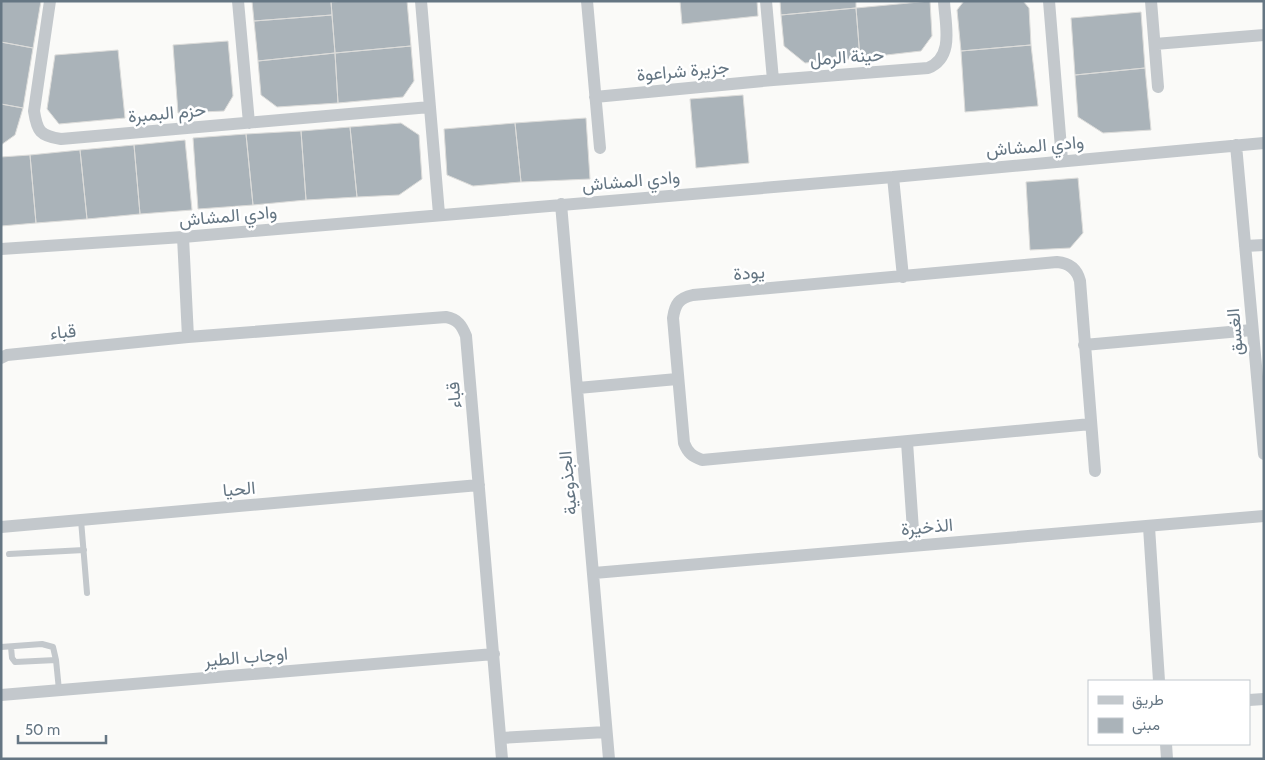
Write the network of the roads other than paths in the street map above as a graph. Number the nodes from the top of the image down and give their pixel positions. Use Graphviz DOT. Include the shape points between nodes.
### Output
graph roads {
  1 [pos="50,1"];
  2 [pos="238,1"];
  3 [pos="421,1"];
  4 [pos="587,1"];
  5 [pos="766,1"];
  6 [pos="944,1"];
  7 [pos="1049,1"];
  8 [pos="1151,1"];
  9 [pos="1264,35"];
  10 [pos="1155,44"];
  11 [pos="773,80"];
  12 [pos="1158,87"];
  13 [pos="596,97"];
  14 [pos="430,107"];
  15 [pos="249,123"];
  16 [pos="1264,143"];
  17 [pos="1236,145"];
  18 [pos="600,148"];
  19 [pos="1062,160"];
  20 [pos="893,176"];
  21 [pos="562,204"];
  22 [pos="439,214"];
  23 [pos="182,237"];
  24 [pos="1264,244"];
  25 [pos="1245,246"];
  26 [pos="1,250"];
  27 [pos="903,277"];
  28 [pos="1252,330"];
  29 [pos="188,337"];
  30 [pos="1084,345"];
  31 [pos="1,358"];
  32 [pos="677,379"];
  33 [pos="578,388"];
  34 [pos="1262,415"];
  35 [pos="1091,424"];
  36 [pos="906,442"];
  37 [pos="1264,454"];
  38 [pos="1095,472"];
  39 [pos="480,485"];
  40 [pos="1264,516"];
  41 [pos="81,520"];
  42 [pos="1148,526"];
  43 [pos="1,527"];
  44 [pos="914,545"];
  45 [pos="84,550"];
  46 [pos="9,554"];
  47 [pos="594,573"];
  48 [pos="87,593"];
  49 [pos="11,646"];
  50 [pos="1,647"];
  51 [pos="494,654"];
  52 [pos="56,660"];
  53 [pos="1159,680"];
  54 [pos="59,690"];
  55 [pos="1,695"];
  56 [pos="1264,699"];
  57 [pos="1250,700"];
  58 [pos="606,732"];
  59 [pos="501,738"];
  60 [pos="1166,745"];
  61 [pos="502,759"];
  62 [pos="609,759"];
  63 [pos="1167,759"];
  1 -- 15 [label="street, حزم البمبرة" via="34,111 40,132 60,139"];
  2 -- 15 [label="street"];
  3 -- 14 [label="street"];
  4 -- 13 [label="street"];
  5 -- 11 [label="street"];
  6 -- 11 [label="street, حينة الرمل" via="946,49 934,65 919,69"];
  7 -- 19 [label="street"];
  8 -- 10 [label="street"];
  9 -- 10 [label="street"];
  10 -- 12 [label="street"];
  11 -- 13 [label="street, جزيرة شراعوة"];
  13 -- 18 [label="street"];
  14 -- 15 [label="street, حزم البمبرة"];
  14 -- 22 [label="street"];
  16 -- 17 [label="street, وادي المشاش"];
  17 -- 19 [label="street, وادي المشاش"];
  17 -- 25 [label="street, الغسق"];
  19 -- 20 [label="street, وادي المشاش"];
  20 -- 21 [label="street, وادي المشاش"];
  20 -- 27 [label="street"];
  21 -- 22 [label="street, وادي المشاش"];
  21 -- 33 [label="street, الجذوعية"];
  22 -- 23 [label="street, وادي المشاش"];
  23 -- 26 [label="street, وادي المشاش"];
  23 -- 29 [label="street"];
  24 -- 25 [label="street"];
  25 -- 28 [label="street, الغسق"];
  27 -- 30 [label="street, يودة" via="1065,263 1075,270 1080,281"];
  27 -- 32 [label="street, يودة" via="684,297 674,307 673,318"];
  28 -- 30 [label="street"];
  28 -- 34 [label="street, الغسق"];
  29 -- 31 [label="street, قباء"];
  29 -- 39 [label="street, قباء" via="452,318 463,326 466,336"];
  30 -- 35 [label="street, يودة"];
  32 -- 33 [label="street"];
  32 -- 36 [label="street, يودة" via="684,443 693,456 702,460"];
  33 -- 47 [label="street, الجذوعية"];
  34 -- 37 [label="street, الغسق"];
  35 -- 36 [label="street, يودة"];
  35 -- 38 [label="street, يودة"];
  36 -- 44 [label="street"];
  39 -- 41 [label="street, الحيا"];
  39 -- 51 [label="street, قباء"];
  40 -- 42 [label="street, الذخيرة"];
  41 -- 43 [label="street, الحيا"];
  41 -- 45 [label="lane"];
  42 -- 44 [label="street, الذخيرة"];
  42 -- 53 [label="street"];
  44 -- 47 [label="street, الذخيرة"];
  45 -- 46 [label="lane"];
  45 -- 48 [label="lane"];
  47 -- 58 [label="street, الجذوعية"];
  49 -- 50 [label="lane"];
  49 -- 52 [label="lane" via="50,645"];
  49 -- 52 [label="lane" via="15,662"];
  51 -- 54 [label="street, اوجاب الطير"];
  51 -- 59 [label="street, قباء"];
  52 -- 54 [label="lane"];
  54 -- 55 [label="street, اوجاب الطير"];
  56 -- 57 [label="street"];
  58 -- 59 [label="street"];
  58 -- 62 [label="street, الجذوعية"];
  59 -- 61 [label="street, قباء"];
  60 -- 63 [label="street"];
}
